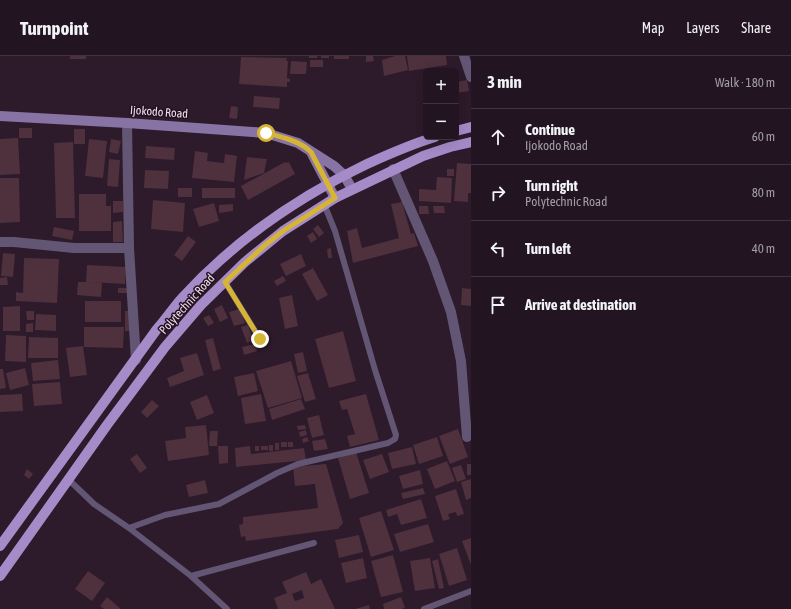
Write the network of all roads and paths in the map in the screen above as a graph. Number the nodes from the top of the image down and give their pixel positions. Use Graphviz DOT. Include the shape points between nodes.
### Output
graph roads {
  1 [pos="464,56"];
  2 [pos="471,77"];
  3 [pos="0,116"];
  4 [pos="127,123"];
  5 [pos="471,127"];
  6 [pos="459,130"];
  7 [pos="427,140"];
  8 [pos="471,142"];
  9 [pos="311,152"];
  10 [pos="393,169"];
  11 [pos="344,175"];
  12 [pos="327,184"];
  13 [pos="352,189"];
  14 [pos="335,198"];
  15 [pos="324,204"];
  16 [pos="0,242"];
  17 [pos="129,248"];
  18 [pos="225,282"];
  19 [pos="260,339"];
  20 [pos="136,360"];
  21 [pos="467,437"];
  22 [pos="68,479"];
  23 [pos="129,528"];
  24 [pos="314,543"];
  25 [pos="0,546"];
  26 [pos="0,576"];
  27 [pos="191,576"];
  28 [pos="471,591"];
  29 [pos="227,609"];
  30 [pos="424,609"];
  1 -- 2 [label="street"];
  3 -- 4 [label="main road, Ijokodo Road"];
  4 -- 9 [label="main road, Ijokodo Road" via="266,133 298,143"];
  4 -- 17 [label="street"];
  5 -- 6 [label="main road"];
  7 -- 11 [label="main road, Polytechnic Road"];
  8 -- 10 [label="main road, Polytechnic Road" via="423,156"];
  9 -- 11 [label="main road, Ijokodo Road"];
  9 -- 12 [label="main road"];
  10 -- 13 [label="main road, Polytechnic Road"];
  10 -- 21 [label="street" via="433,261 451,312 461,361"];
  11 -- 12 [label="main road, Polytechnic Road"];
  11 -- 13 [label="main road, Ijokodo Road"];
  12 -- 14 [label="main road"];
  12 -- 20 [label="main road, Polytechnic Road" via="275,216 240,242 181,300"];
  13 -- 14 [label="main road, Polytechnic Road"];
  14 -- 15 [label="main road, Polytechnic Road"];
  15 -- 18 [label="main road, Polytechnic Road" via="283,231"];
  15 -- 23 [label="lane" via="335,231 396,435 395,439 388,443 298,464 219,504 165,515"];
  16 -- 17 [label="street" via="74,248"];
  17 -- 20 [label="street"];
  18 -- 19 [label="lane"];
  18 -- 22 [label="main road, Polytechnic Road" via="201,305 165,348"];
  20 -- 25 [label="main road, Polytechnic Road"];
  22 -- 23 [label="lane" via="94,504"];
  22 -- 26 [label="main road, Polytechnic Road"];
  23 -- 27 [label="lane"];
  24 -- 27 [label="lane"];
  27 -- 29 [label="lane"];
  28 -- 30 [label="lane"];
}
